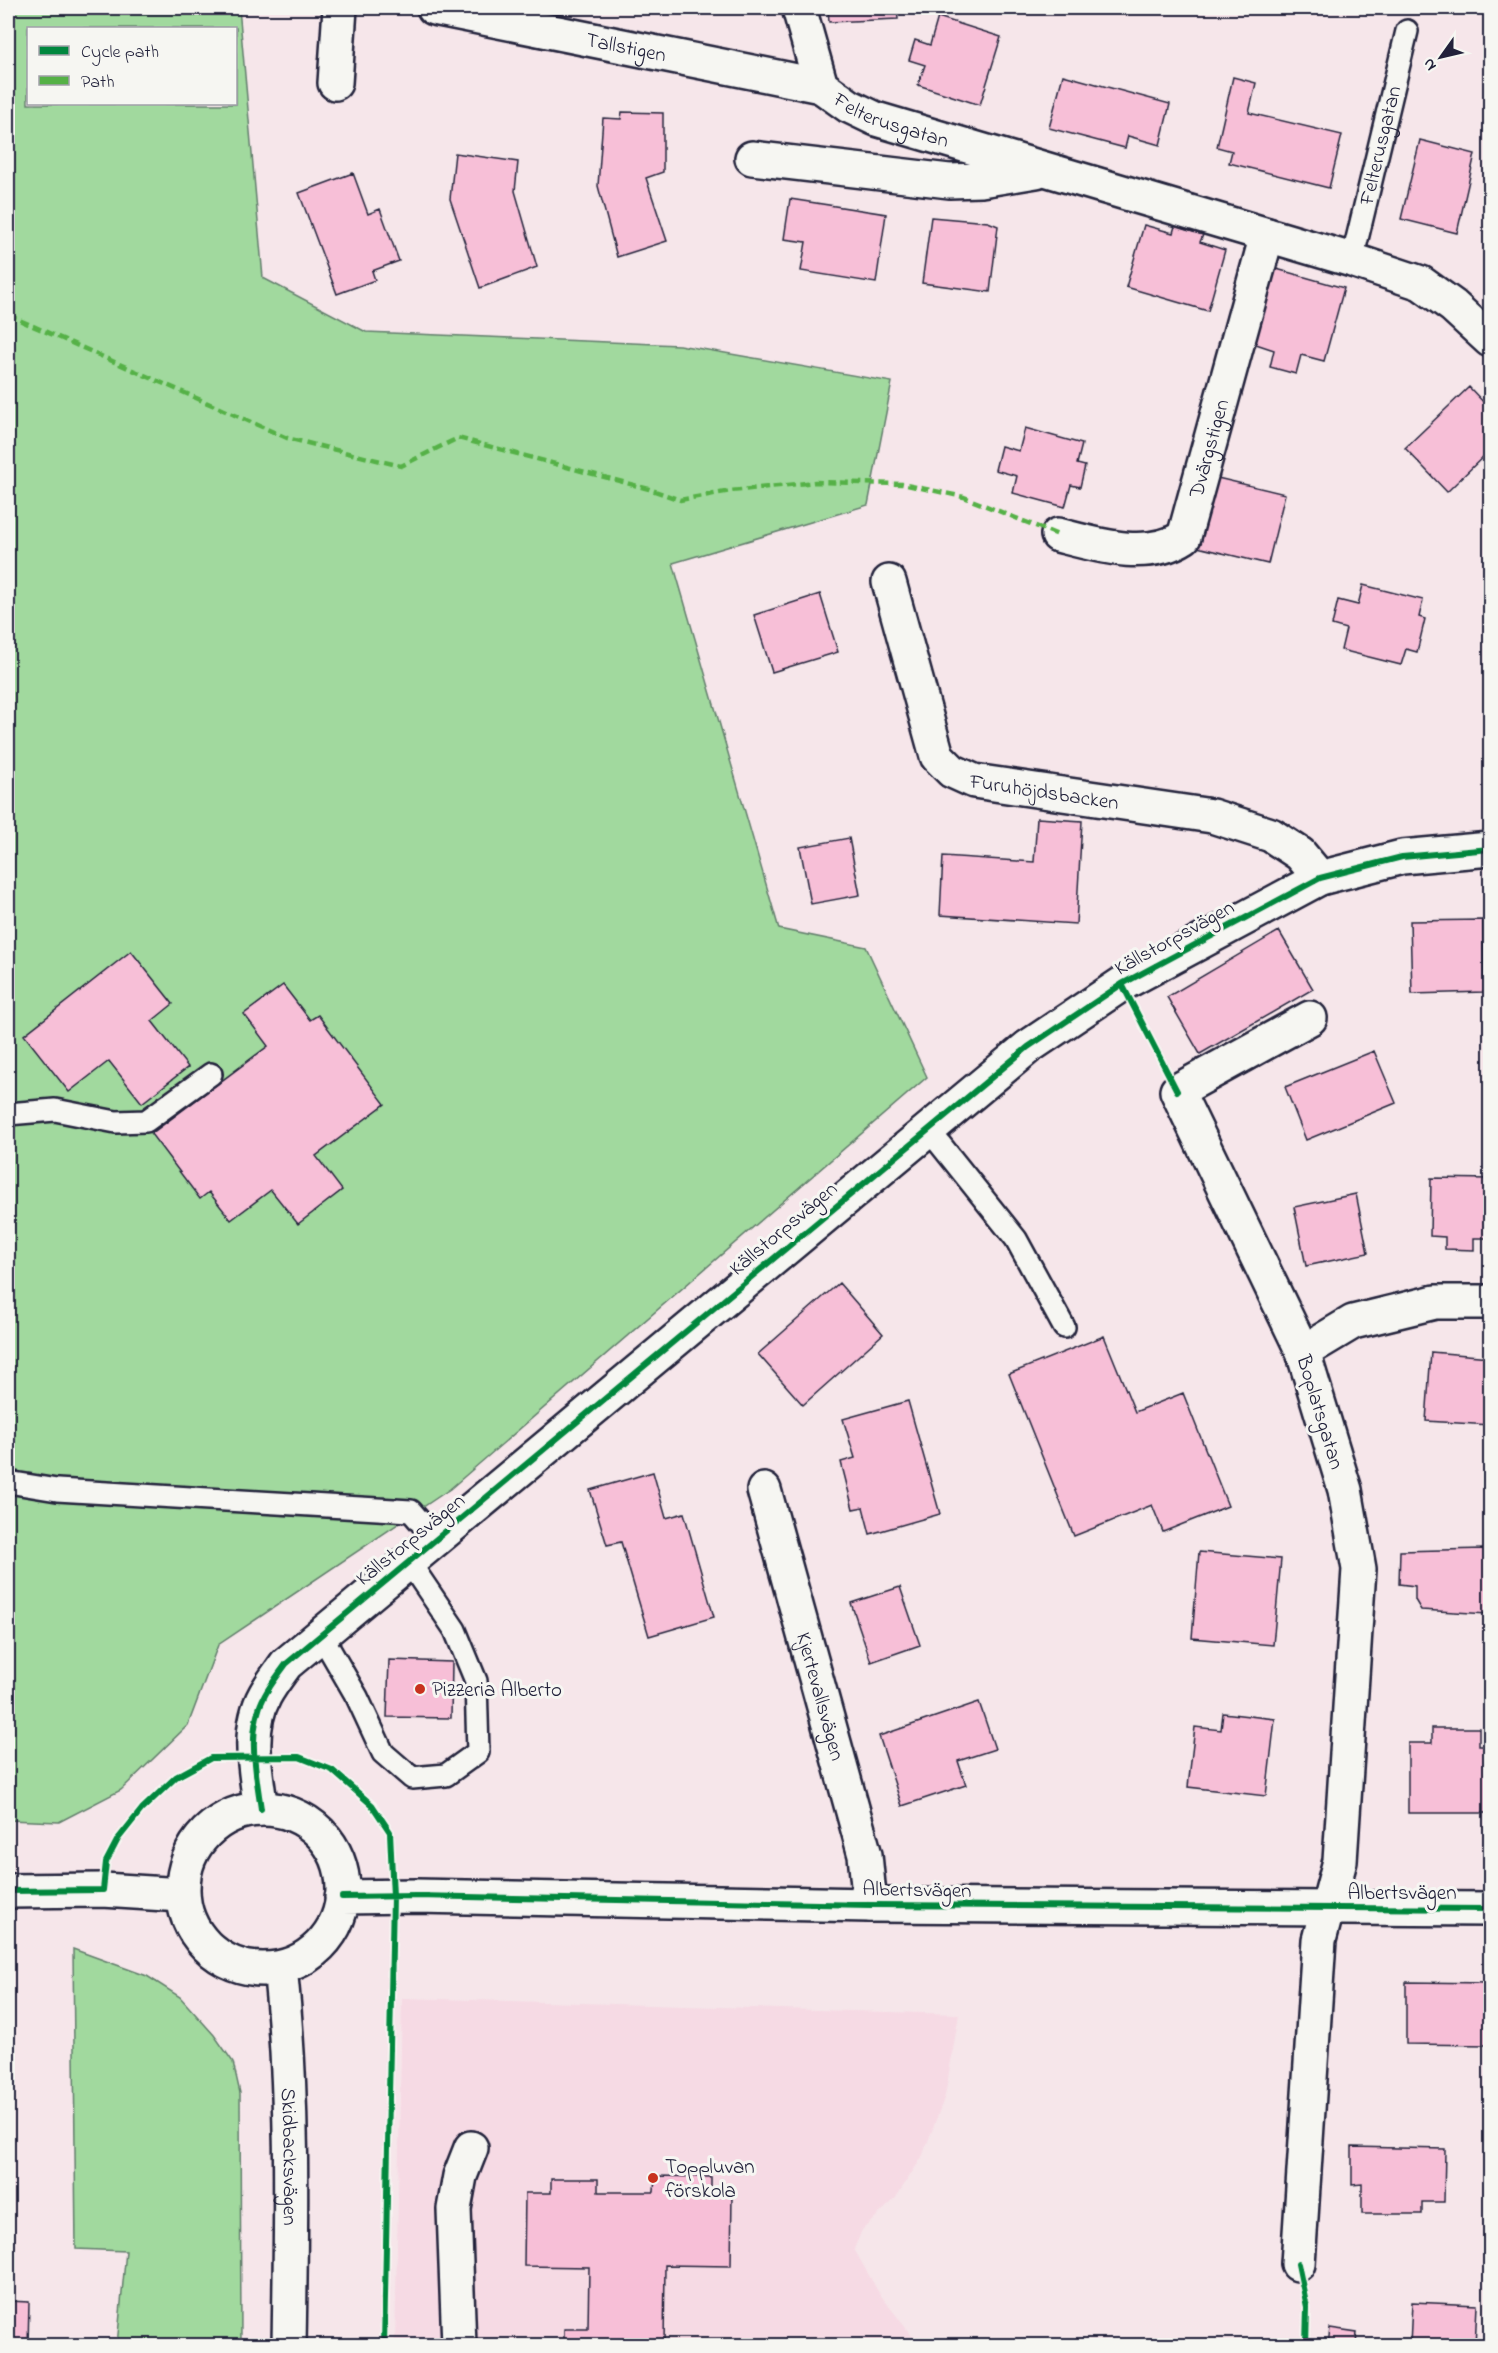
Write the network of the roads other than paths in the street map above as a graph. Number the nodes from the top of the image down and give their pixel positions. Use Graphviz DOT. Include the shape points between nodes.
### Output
graph roads {
  1 [pos="340,8"];
  2 [pos="434,8"];
  3 [pos="800,8"];
  4 [pos="1407,31"];
  5 [pos="336,83"];
  6 [pos="821,86"];
  7 [pos="752,158"];
  8 [pos="1044,170"];
  9 [pos="1267,235"];
  10 [pos="1352,260"];
  11 [pos="1491,340"];
  12 [pos="1058,535"];
  13 [pos="889,582"];
  14 [pos="1491,849"];
  15 [pos="1320,878"];
  16 [pos="1310,1018"];
  17 [pos="211,1074"];
  18 [pos="8,1114"];
  19 [pos="928,1129"];
  20 [pos="1491,1302"];
  21 [pos="1064,1327"];
  22 [pos="1303,1352"];
  23 [pos="8,1482"];
  24 [pos="764,1490"];
  25 [pos="436,1540"];
  26 [pos="409,1562"];
  27 [pos="320,1634"];
  28 [pos="261,1809"];
  29 [pos="8,1891"];
  30 [pos="182,1895"];
  31 [pos="342,1897"];
  32 [pos="870,1905"];
  33 [pos="1327,1908"];
  34 [pos="1491,1909"];
  35 [pos="280,1968"];
  36 [pos="471,2148"];
  37 [pos="1298,2264"];
  38 [pos="289,2346"];
  39 [pos="459,2346"];
  1 -- 5 [label="street"];
  2 -- 6 [label="street, Tallstigen"];
  3 -- 6 [label="street, Felterusgatan"];
  4 -- 10 [label="lane, Felterusgatan"];
  6 -- 8 [label="street, Felterusgatan" via="849,106 876,118"];
  7 -- 8 [label="street, Felterusgatan" via="949,181"];
  8 -- 9 [label="street, Felterusgatan"];
  9 -- 10 [label="street, Felterusgatan"];
  9 -- 12 [label="street, Dvärgstigen" via="1184,537 1171,545 1114,549"];
  10 -- 11 [label="street, Felterusgatan" via="1421,283"];
  13 -- 15 [label="street, Furuhöjdsbacken" via="928,731 937,756 952,771 974,782 1212,816 1271,835 1300,854"];
  14 -- 15 [label="street, Källstorpsvägen" via="1402,857"];
  15 -- 19 [label="street, Källstorpsvägen" via="1122,984 1028,1047"];
  16 -- 22 [label="street, Boplatsgatan" via="1177,1091"];
  17 -- 18 [label="lane" via="146,1121 117,1122 55,1110"];
  19 -- 21 [label="lane" via="1016,1239"];
  19 -- 25 [label="street, Källstorpsvägen"];
  20 -- 22 [label="street" via="1435,1302 1353,1322"];
  22 -- 33 [label="street, Boplatsgatan" via="1345,1490 1359,1569 1340,1861"];
  23 -- 25 [label="lane, Källstorpsvägen" via="57,1490 411,1511"];
  24 -- 32 [label="street, Kjertevallsvägen" via="865,1856"];
  25 -- 26 [label="street, Källstorpsvägen"];
  26 -- 27 [label="street, Källstorpsvägen"];
  26 -- 27 [label="lane, Källstorpsvägen" via="455,1630 476,1681 478,1752 446,1775 412,1778 384,1753"];
  27 -- 28 [label="street, Källstorpsvägen" via="286,1664 264,1696 254,1731"];
  28 -- 30 [label="street" via="227,1817 200,1840 188,1860"];
  28 -- 31 [label="street" via="288,1813 322,1835 340,1870"];
  29 -- 30 [label="street" via="103,1890"];
  30 -- 35 [label="street" via="194,1931 221,1958 250,1969"];
  31 -- 32 [label="street, Albertsvägen"];
  31 -- 35 [label="street" via="333,1929 323,1943"];
  32 -- 33 [label="street, Albertsvägen"];
  33 -- 34 [label="street, Albertsvägen"];
  33 -- 37 [label="street, Albertsvägen" via="1318,1951"];
  35 -- 38 [label="street, Skidbacksvägen" via="291,2177"];
  36 -- 39 [label="street" via="460,2176 454,2209"];
}
